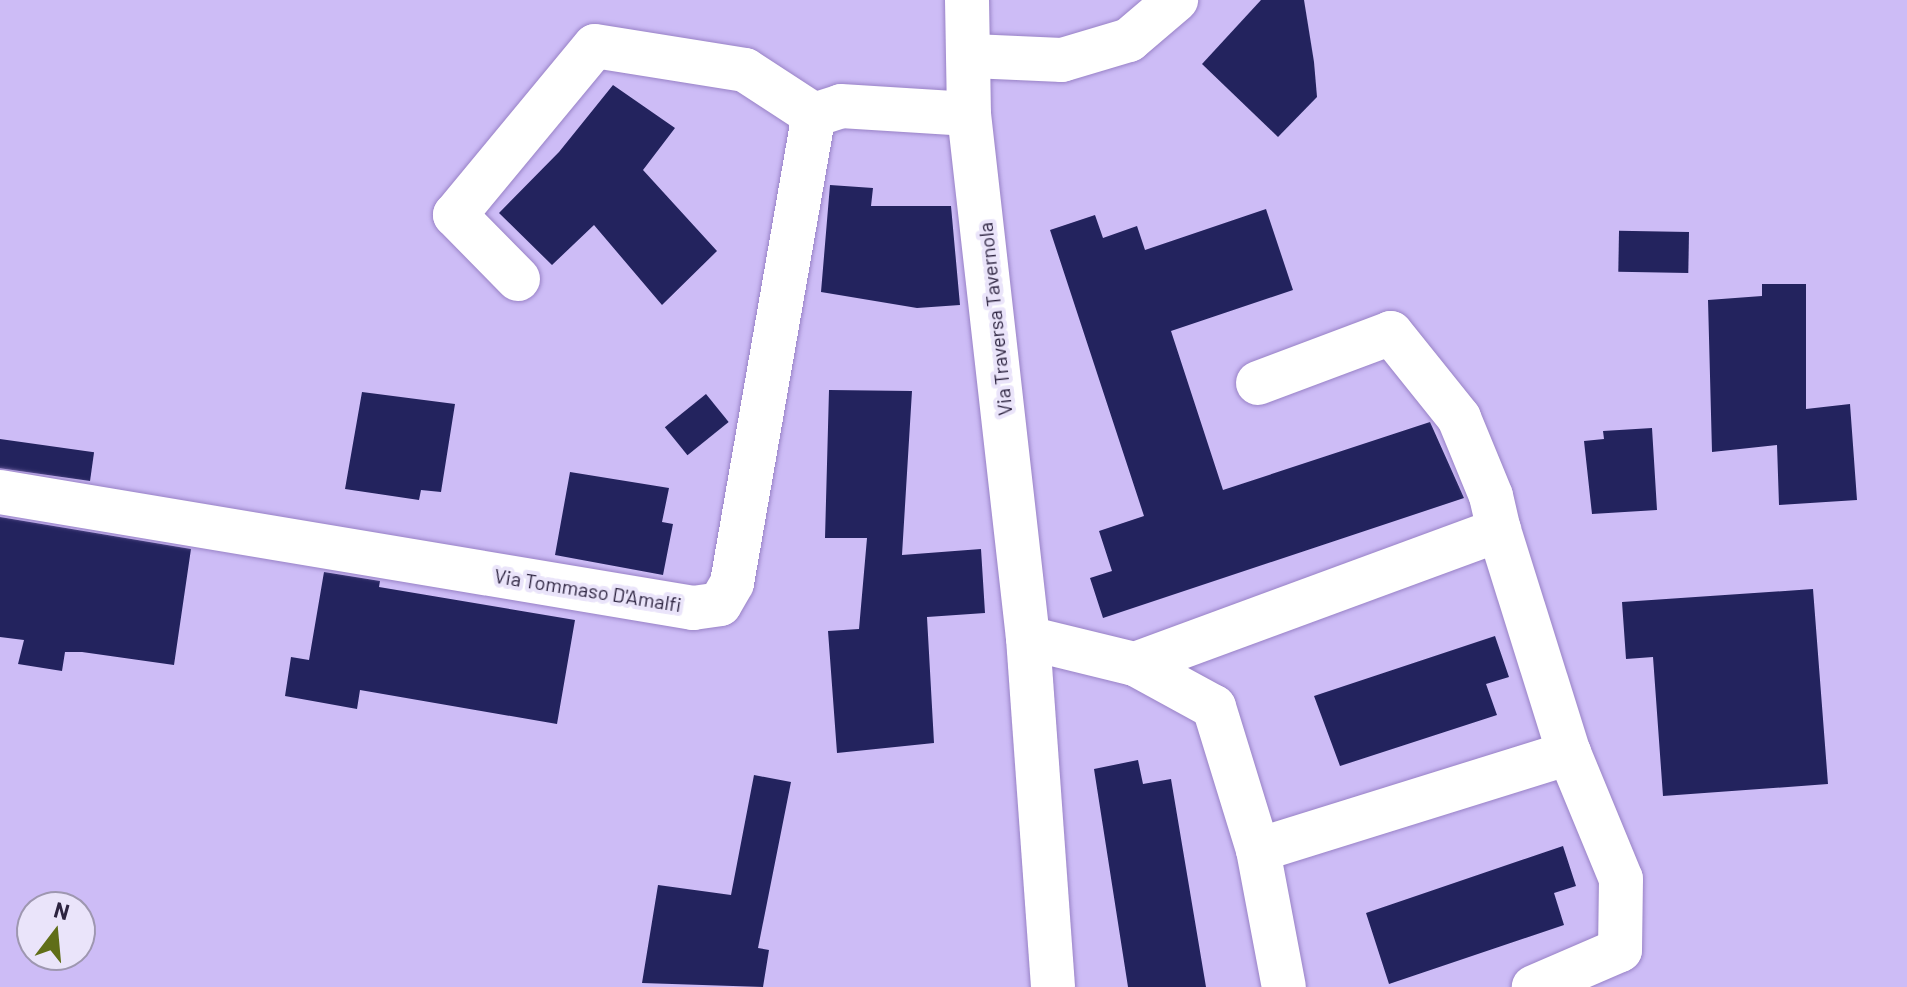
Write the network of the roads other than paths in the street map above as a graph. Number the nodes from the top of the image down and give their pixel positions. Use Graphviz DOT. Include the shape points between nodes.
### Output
graph roads {
  1 [pos="967,0"];
  2 [pos="1176,0"];
  3 [pos="972,56"];
  4 [pos="969,114"];
  5 [pos="814,115"];
  6 [pos="518,279"];
  7 [pos="1258,383"];
  8 [pos="0,492"];
  9 [pos="1499,530"];
  10 [pos="1028,638"];
  11 [pos="1135,664"];
  12 [pos="1569,753"];
  13 [pos="1258,850"];
  14 [pos="1053,987"];
  15 [pos="1284,987"];
  16 [pos="1534,987"];
  1 -- 3 [label="street, Via Traversa Tavernola"];
  2 -- 3 [label="street" via="1129,40 1062,60"];
  3 -- 4 [label="street, Via Traversa Tavernola"];
  4 -- 5 [label="street" via="841,106"];
  4 -- 10 [label="street, Via Traversa Tavernola"];
  5 -- 6 [label="street" via="745,70 595,46 455,215"];
  5 -- 8 [label="street, Via Tommaso D'Amalfi" via="732,583 720,604 693,608"];
  7 -- 9 [label="street" via="1391,333 1459,418"];
  9 -- 11 [label="street"];
  9 -- 12 [label="street"];
  10 -- 11 [label="street"];
  10 -- 14 [label="street, Via Traversa Tavernola"];
  11 -- 13 [label="street" via="1214,707"];
  12 -- 13 [label="street"];
  12 -- 16 [label="street" via="1621,879 1620,950"];
  13 -- 15 [label="street"];
}
